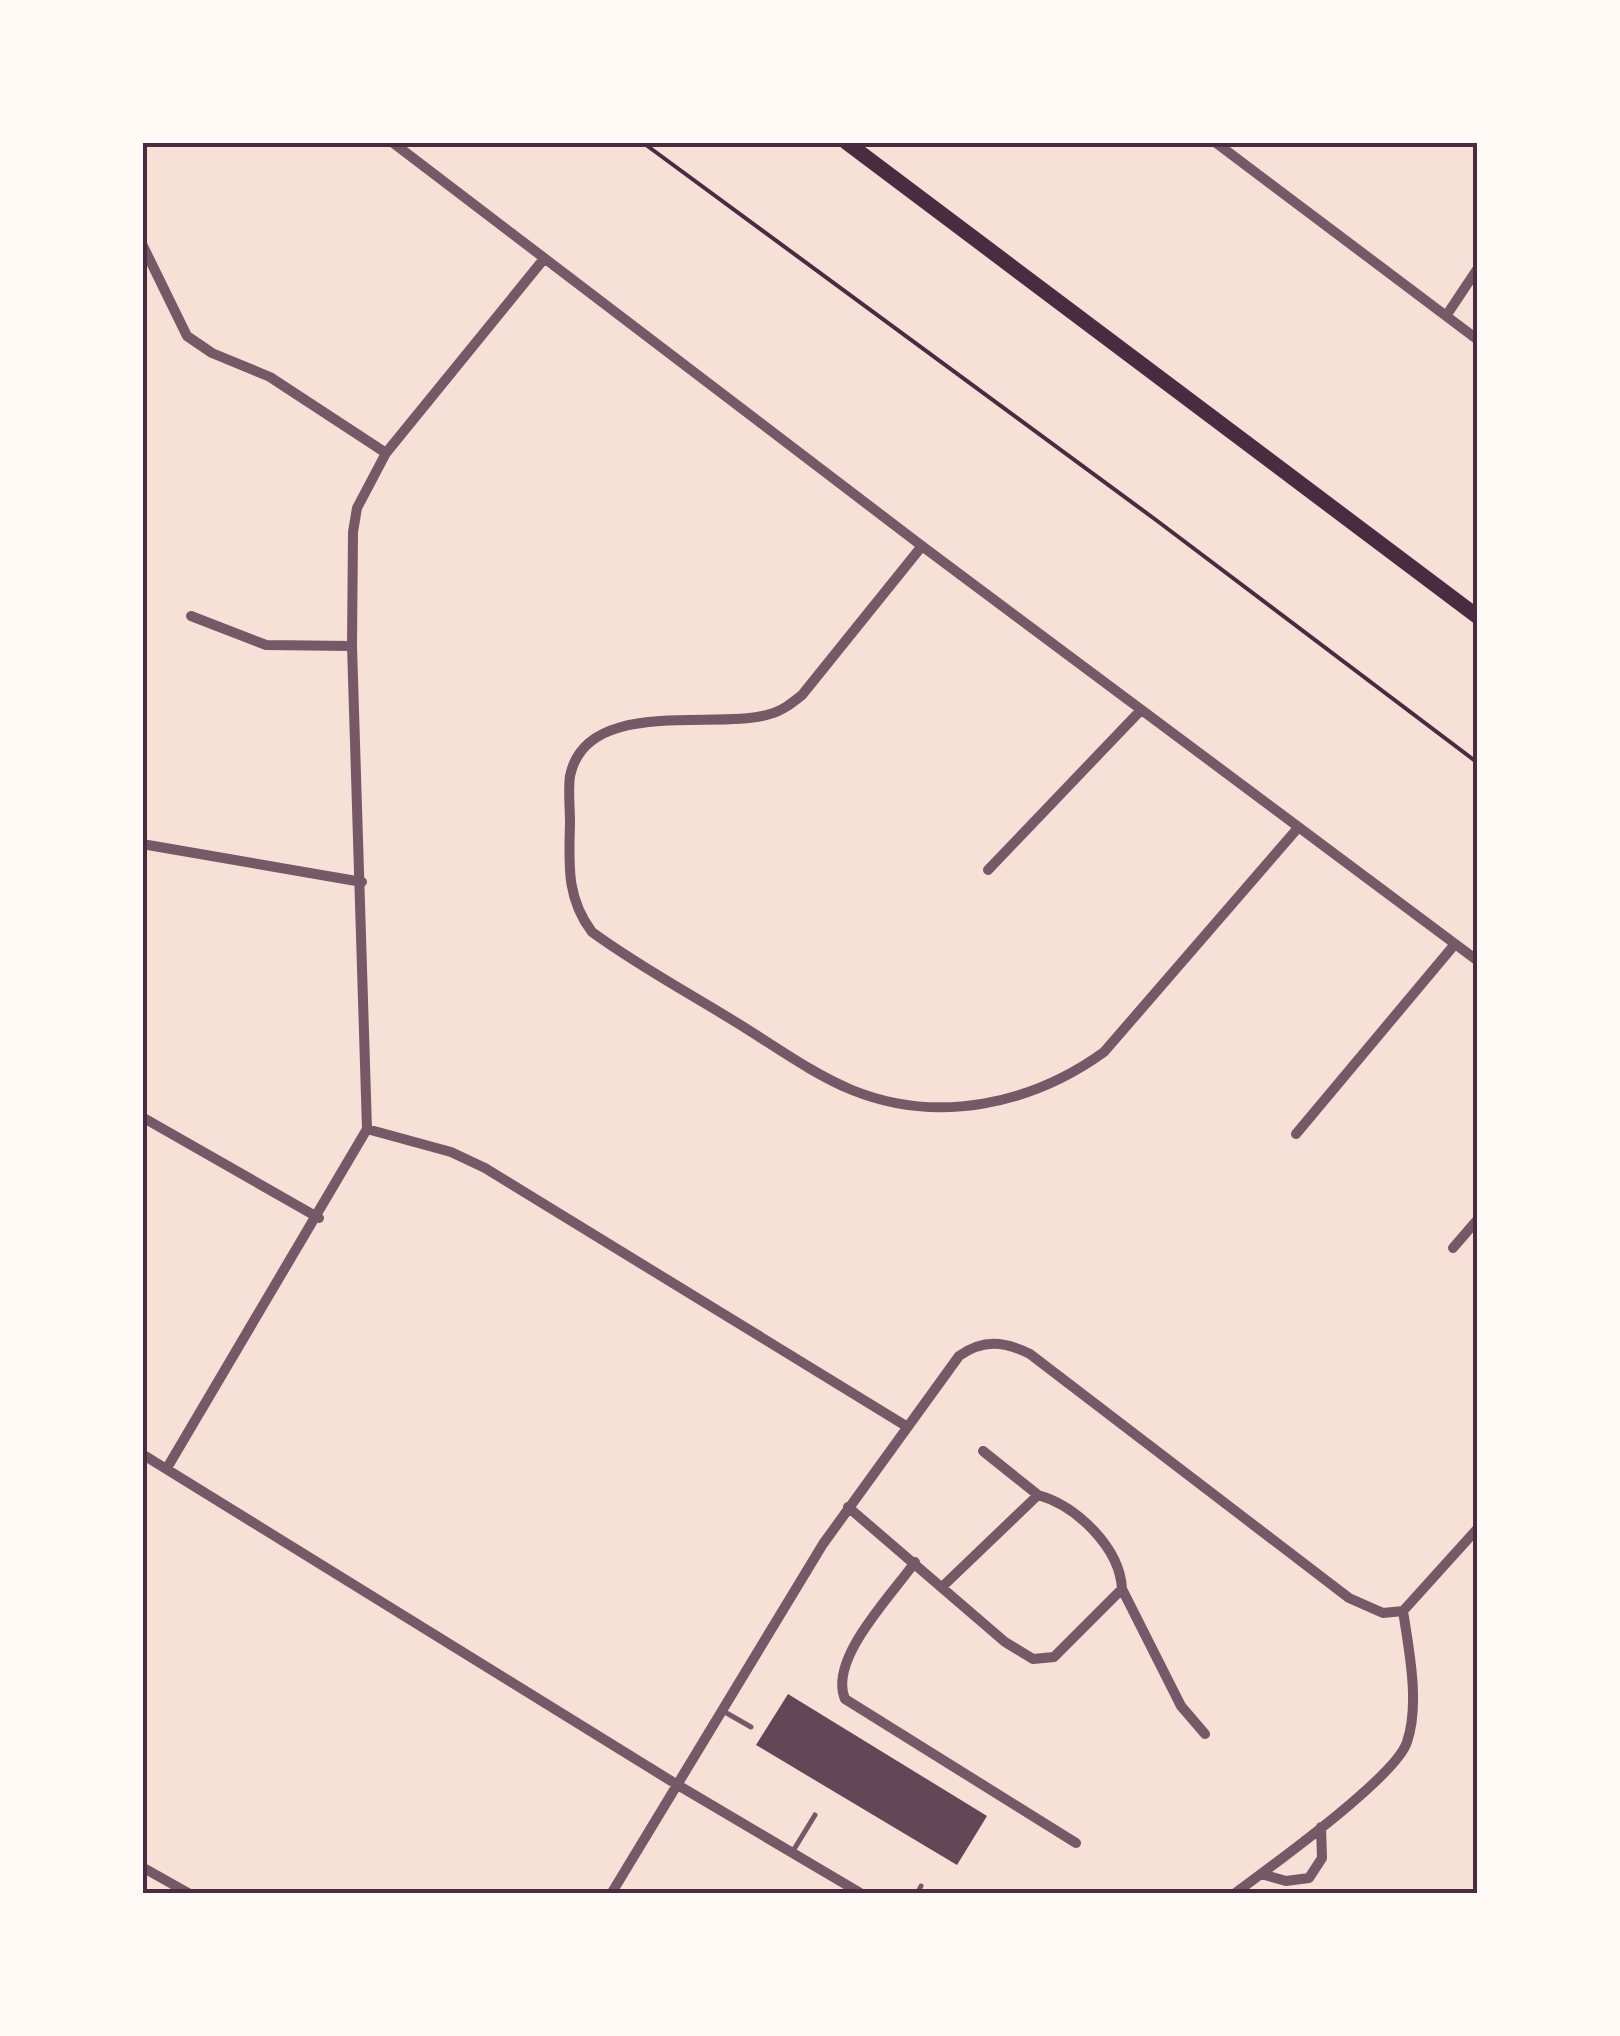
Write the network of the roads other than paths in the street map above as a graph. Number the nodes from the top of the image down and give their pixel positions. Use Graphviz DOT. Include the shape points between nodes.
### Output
graph roads {
  1 [pos="392,142"];
  2 [pos="846,142"];
  3 [pos="1216,142"];
  4 [pos="142,244"];
  5 [pos="544,260"];
  6 [pos="1478,268"];
  7 [pos="1446,316"];
  8 [pos="1478,340"];
  9 [pos="386,454"];
  10 [pos="922,546"];
  11 [pos="191,616"];
  12 [pos="1478,616"];
  13 [pos="352,646"];
  14 [pos="1141,710"];
  15 [pos="1297,829"];
  16 [pos="142,844"];
  17 [pos="988,870"];
  18 [pos="362,882"];
  19 [pos="1455,944"];
  20 [pos="1478,960"];
  21 [pos="142,1118"];
  22 [pos="368,1129"];
  23 [pos="1296,1134"];
  24 [pos="318,1218"];
  25 [pos="1478,1219"];
  26 [pos="1453,1248"];
  27 [pos="906,1426"];
  28 [pos="983,1451"];
  29 [pos="142,1454"];
  30 [pos="166,1468"];
  31 [pos="1038,1495"];
  32 [pos="848,1506"];
  33 [pos="1478,1528"];
  34 [pos="915,1562"];
  35 [pos="942,1587"];
  36 [pos="1122,1589"];
  37 [pos="1403,1611"];
  38 [pos="720,1710"];
  39 [pos="751,1726"];
  40 [pos="1205,1734"];
  41 [pos="676,1784"];
  42 [pos="815,1815"];
  43 [pos="1321,1827"];
  44 [pos="1076,1843"];
  45 [pos="793,1851"];
  46 [pos="142,1868"];
  47 [pos="1261,1874"];
  48 [pos="921,1886"];
  49 [pos="190,1894"];
  50 [pos="610,1894"];
  51 [pos="862,1894"];
  52 [pos="917,1894"];
  53 [pos="1234,1894"];
  1 -- 5 [label="street"];
  2 -- 12 [label="main road"];
  3 -- 7 [label="street"];
  4 -- 9 [label="street" via="192,340 270,377"];
  5 -- 9 [label="street"];
  5 -- 10 [label="street"];
  6 -- 7 [label="street"];
  7 -- 8 [label="street"];
  9 -- 13 [label="street" via="364,488 353,532"];
  10 -- 14 [label="street"];
  10 -- 15 [label="street" via="784,709 758,717 626,724 588,747 570,776 569,877 573,901 592,932 854,1090 912,1104 994,1104 1075,1073 1104,1052"];
  11 -- 13 [label="street" via="266,645"];
  13 -- 18 [label="street"];
  14 -- 15 [label="street"];
  14 -- 17 [label="street"];
  15 -- 19 [label="street"];
  16 -- 18 [label="street"];
  18 -- 22 [label="street"];
  19 -- 20 [label="street"];
  19 -- 23 [label="street"];
  21 -- 24 [label="street"];
  22 -- 24 [label="street"];
  22 -- 27 [label="street" via="486,1168"];
  24 -- 30 [label="street"];
  25 -- 26 [label="street"];
  27 -- 32 [label="street"];
  27 -- 37 [label="street" via="959,1356 975,1345 1022,1350 1349,1598 1383,1612"];
  28 -- 31 [label="street"];
  29 -- 30 [label="street"];
  30 -- 41 [label="street"];
  31 -- 35 [label="street"];
  31 -- 36 [label="street" via="1059,1502 1111,1549"];
  32 -- 34 [label="street"];
  32 -- 38 [label="street"];
  33 -- 37 [label="street"];
  34 -- 35 [label="street"];
  34 -- 44 [label="street" via="848,1655 840,1675 845,1700"];
  35 -- 36 [label="street" via="1005,1642 1042,1661 1054,1657"];
  36 -- 40 [label="street" via="1181,1706"];
  37 -- 43 [label="street" via="1407,1743 1400,1757"];
  38 -- 39 [label="lane"];
  38 -- 41 [label="street"];
  41 -- 45 [label="street"];
  41 -- 50 [label="street"];
  42 -- 45 [label="lane"];
  43 -- 47 [label="street"];
  43 -- 47 [label="street" via="1322,1858 1309,1878 1292,1882"];
  45 -- 51 [label="street"];
  46 -- 49 [label="street"];
  47 -- 53 [label="street"];
  48 -- 52 [label="lane"];
}
